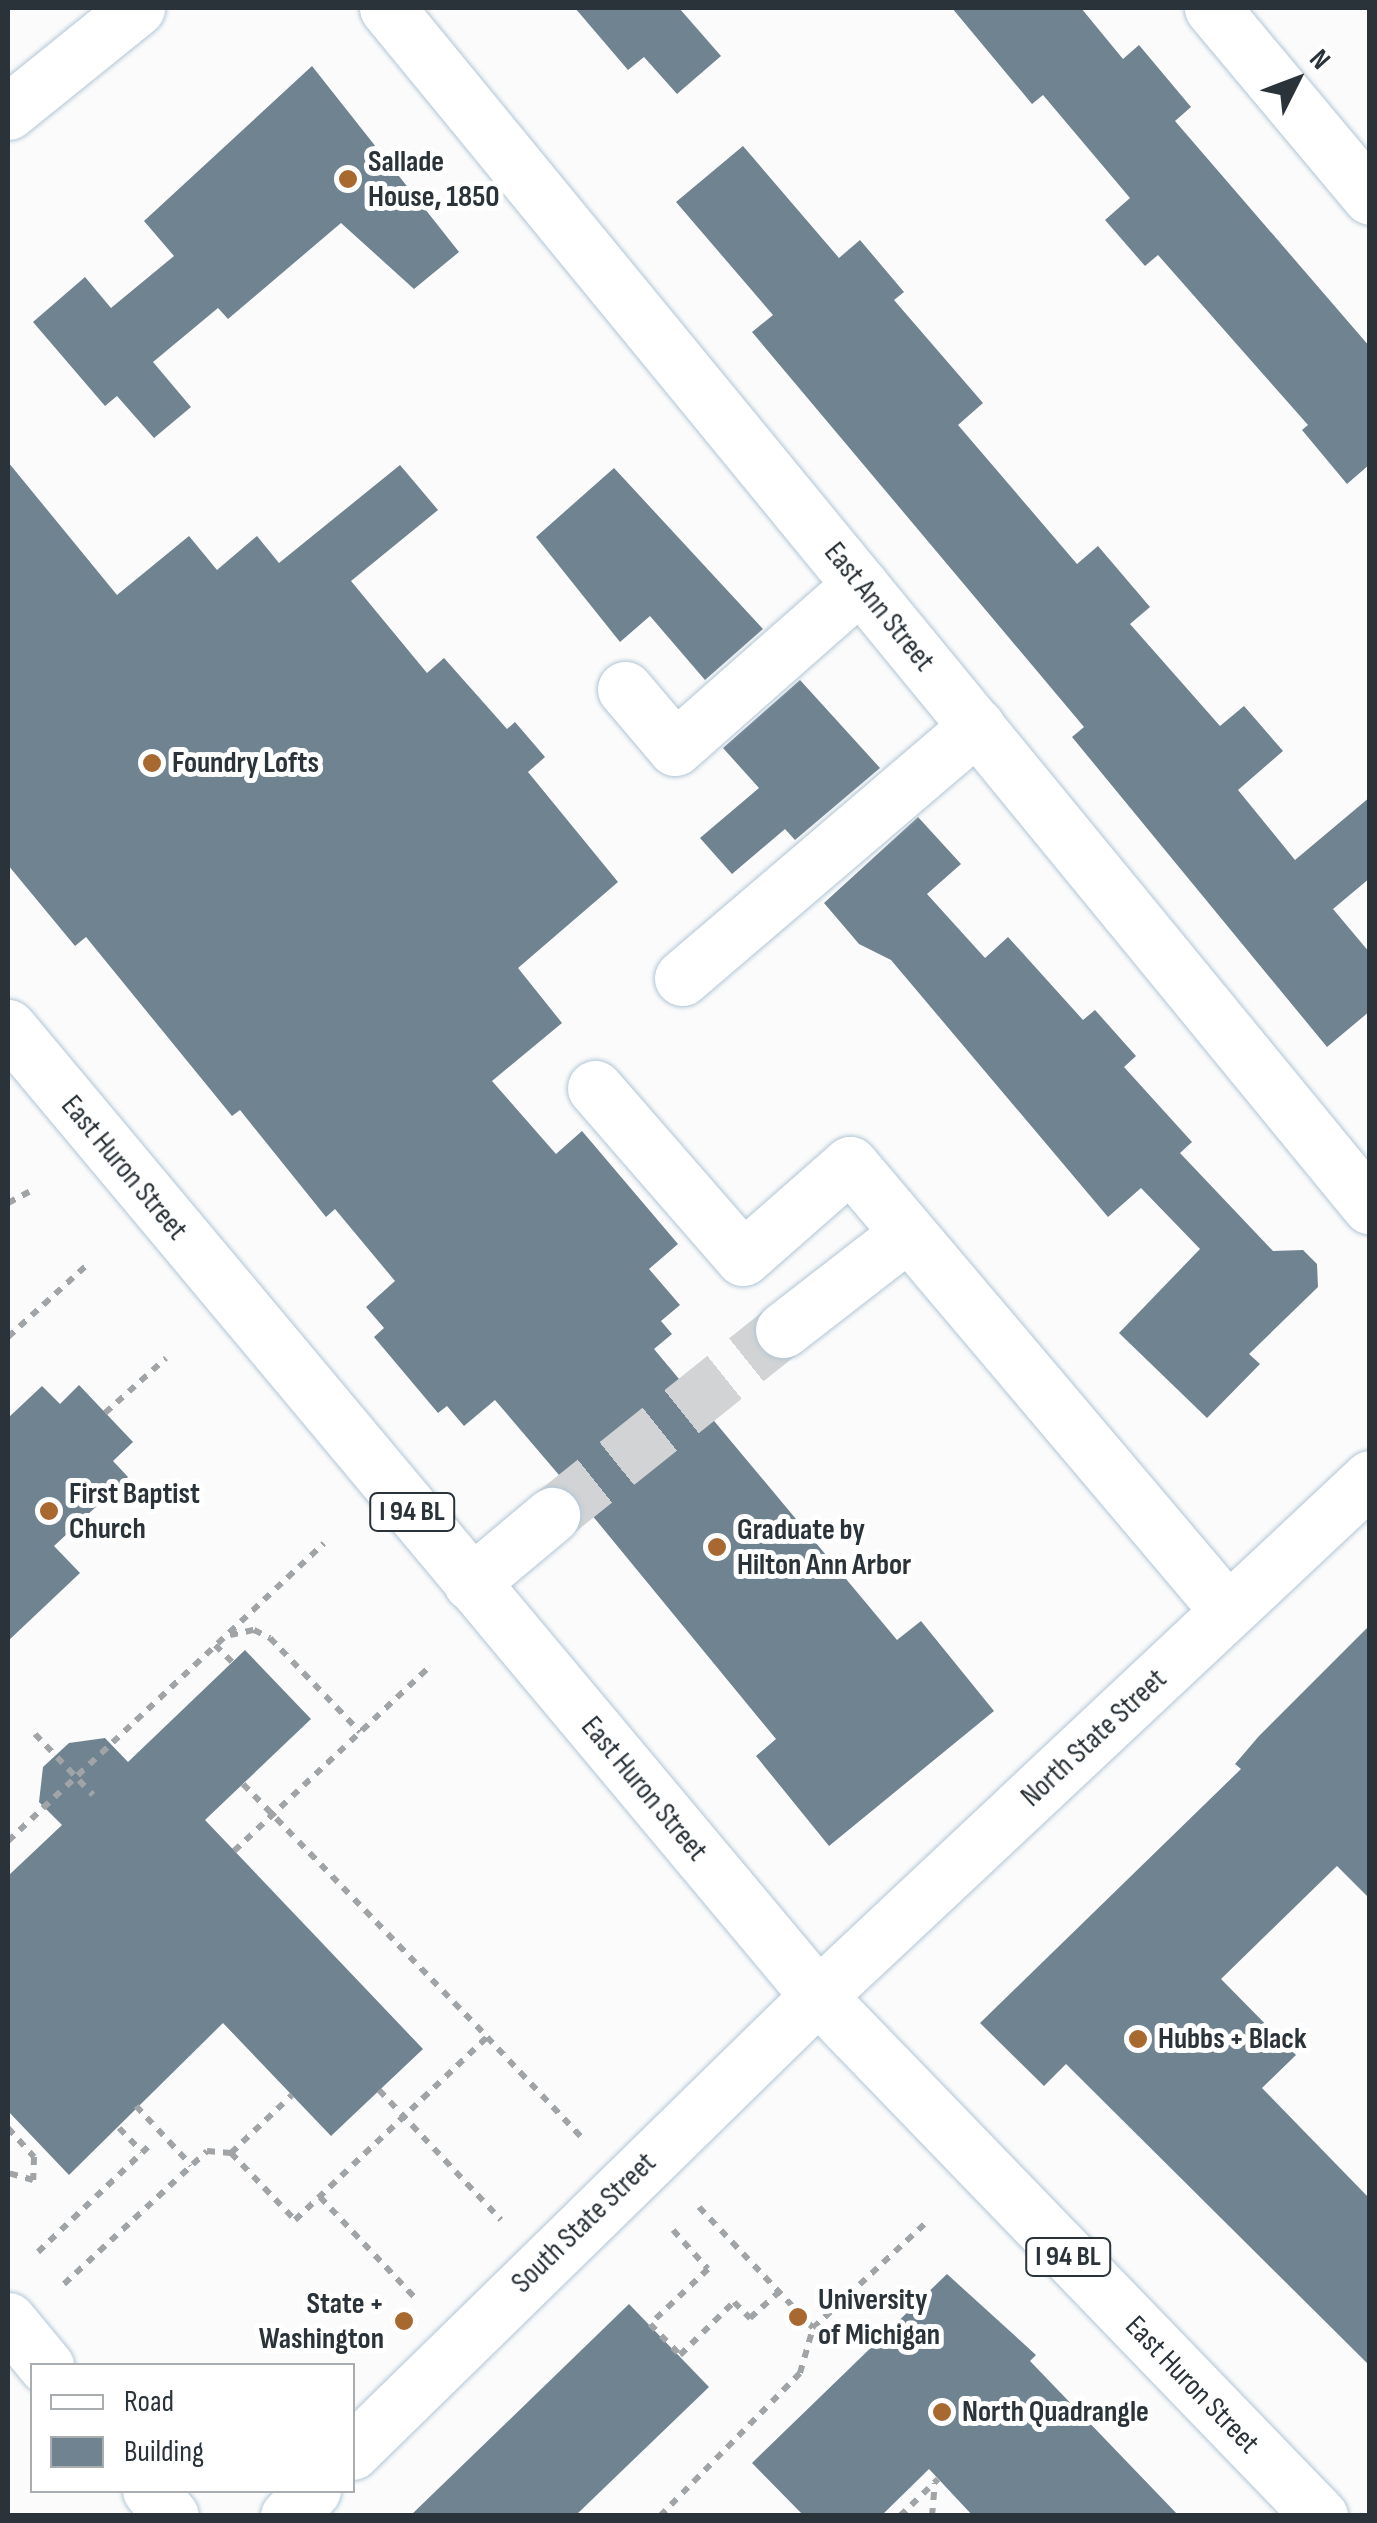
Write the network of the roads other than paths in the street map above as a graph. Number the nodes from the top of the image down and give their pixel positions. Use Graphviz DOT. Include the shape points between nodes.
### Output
graph roads {
  1 [pos="137,8"];
  2 [pos="388,8"];
  3 [pos="1237,17"];
  4 [pos="8,112"];
  5 [pos="1370,197"];
  6 [pos="860,585"];
  7 [pos="625,689"];
  8 [pos="976,726"];
  9 [pos="682,978"];
  10 [pos="8,1027"];
  11 [pos="595,1088"];
  12 [pos="1370,1207"];
  13 [pos="908,1233"];
  14 [pos="783,1330"];
  15 [pos="1370,1478"];
  16 [pos="552,1515"];
  17 [pos="471,1583"];
  18 [pos="1228,1611"];
  19 [pos="818,1996"];
  20 [pos="8,2320"];
  21 [pos="44,2363"];
  22 [pos="355,2449"];
  23 [pos="152,2493"];
  24 [pos="310,2493"];
  25 [pos="171,2516"];
  26 [pos="288,2516"];
  27 [pos="1320,2516"];
  1 -- 4 [label="main road"];
  2 -- 6 [label="main road, East Ann Street"];
  3 -- 5 [label="main road"];
  6 -- 7 [label="main road" via="675,748"];
  6 -- 8 [label="main road, East Ann Street"];
  8 -- 9 [label="main road"];
  8 -- 12 [label="main road, East Ann Street"];
  10 -- 17 [label="main road, East Huron Street / I 94 BL"];
  11 -- 13 [label="main road" via="743,1258 850,1164"];
  13 -- 14 [label="main road"];
  13 -- 18 [label="main road"];
  15 -- 18 [label="main road, North State Street"];
  16 -- 17 [label="main road"];
  17 -- 19 [label="main road, East Huron Street / I 94 BL"];
  18 -- 19 [label="main road, North State Street"];
  19 -- 22 [label="main road, South State Street"];
  19 -- 27 [label="main road, East Huron Street / I 94 BL"];
  20 -- 21 [label="main road"];
  23 -- 25 [label="main road"];
  24 -- 26 [label="main road"];
}
